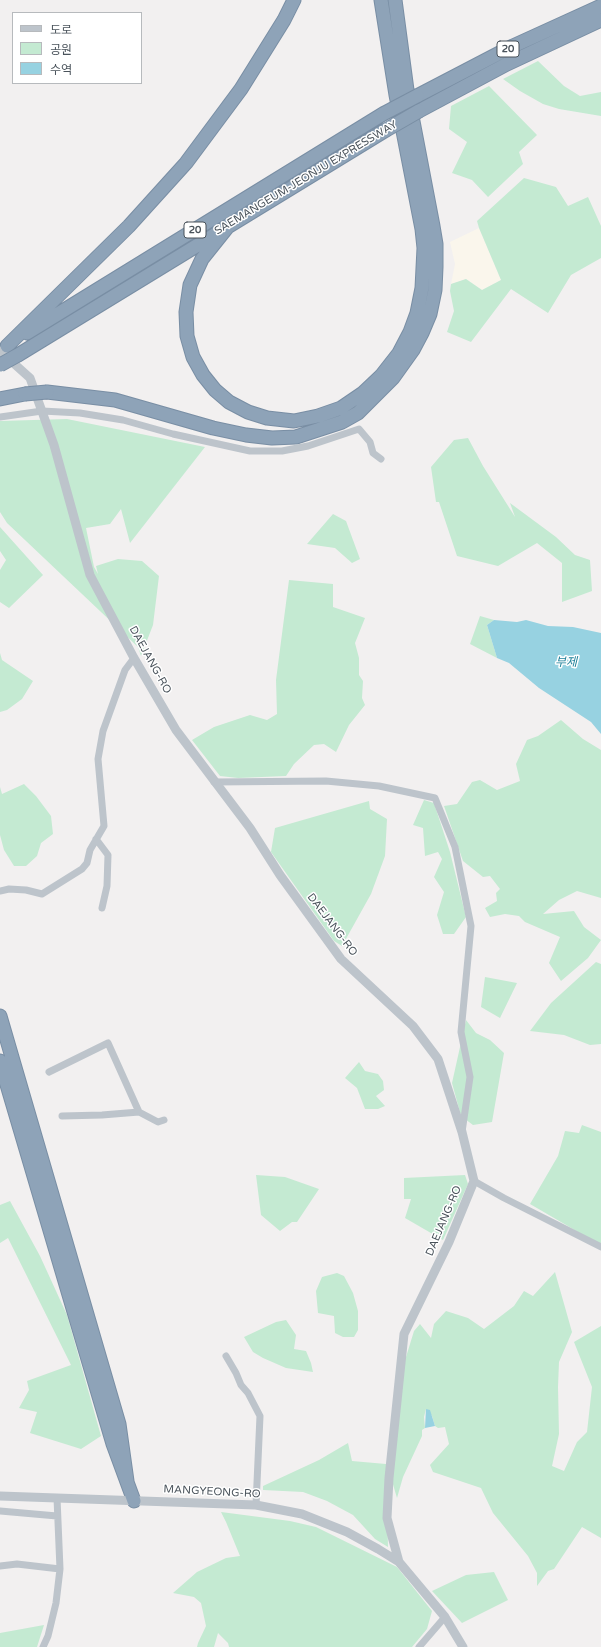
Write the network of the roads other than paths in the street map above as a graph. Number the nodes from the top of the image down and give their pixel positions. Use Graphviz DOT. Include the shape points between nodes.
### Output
graph roads {
  1 [pos="294,0"];
  2 [pos="381,0"];
  3 [pos="395,0"];
  4 [pos="601,6"];
  5 [pos="601,20"];
  6 [pos="230,224"];
  7 [pos="2,349"];
  8 [pos="0,365"];
  9 [pos="0,399"];
  10 [pos="42,411"];
  11 [pos="0,417"];
  12 [pos="381,459"];
  13 [pos="134,658"];
  14 [pos="214,782"];
  15 [pos="96,839"];
  16 [pos="0,891"];
  17 [pos="102,908"];
  18 [pos="0,1016"];
  19 [pos="0,1061"];
  20 [pos="49,1072"];
  21 [pos="139,1112"];
  22 [pos="62,1116"];
  23 [pos="164,1120"];
  24 [pos="462,1132"];
  25 [pos="474,1182"];
  26 [pos="601,1247"];
  27 [pos="226,1356"];
  28 [pos="127,1481"];
  29 [pos="0,1496"];
  30 [pos="57,1498"];
  31 [pos="134,1501"];
  32 [pos="256,1505"];
  33 [pos="0,1511"];
  34 [pos="57,1516"];
  35 [pos="399,1562"];
  36 [pos="0,1566"];
  37 [pos="60,1569"];
  38 [pos="445,1617"];
  39 [pos="43,1647"];
  40 [pos="419,1647"];
  41 [pos="463,1647"];
  1 -- 7 [label="highway" via="241,89 186,163 129,226"];
  2 -- 6 [label="highway" via="424,248 422,288 410,332 399,353 381,376 363,393 341,408 318,416 294,421 267,418 229,402 203,375 187,336 186,312 190,285 202,259"];
  3 -- 9 [label="highway, bridge" via="407,90 436,244 436,267 430,314 413,350 393,378 358,413 342,422 296,437 246,435 115,400 47,392"];
  4 -- 7 [label="highway, SAEMANGEUM-JEONJU EXPRESSWAY / 20, bridge" via="513,46 384,114"];
  5 -- 6 [label="highway, SAEMANGEUM-JEONJU EXPRESSWAY / 20, bridge" via="507,64 419,111"];
  6 -- 8 [label="highway, SAEMANGEUM-JEONJU EXPRESSWAY / 20, bridge"];
  7 -- 10 [label="street, DAEJANG-RO" via="30,378"];
  10 -- 11 [label="street"];
  10 -- 12 [label="street" via="80,413 123,420 250,451 282,451 359,429 370,442 373,453"];
  10 -- 13 [label="street, DAEJANG-RO" via="90,575"];
  13 -- 14 [label="street, DAEJANG-RO" via="176,730"];
  13 -- 15 [label="street" via="125,670 103,730 98,758 104,826"];
  14 -- 24 [label="street, DAEJANG-RO" via="250,828 280,875 341,959 414,1026 438,1059"];
  14 -- 24 [label="street" via="326,781 378,786 435,798 454,847 472,926 461,1032 470,1077"];
  15 -- 16 [label="street" via="82,869 42,894 26,890"];
  15 -- 17 [label="street" via="108,855 107,886"];
  18 -- 28 [label="highway" via="120,1424"];
  19 -- 28 [label="highway" via="113,1444"];
  20 -- 21 [label="street" via="108,1043"];
  21 -- 22 [label="street"];
  21 -- 23 [label="street" via="158,1122"];
  24 -- 25 [label="street, DAEJANG-RO"];
  25 -- 26 [label="street"];
  25 -- 35 [label="street, DAEJANG-RO" via="449,1242 404,1334 387,1518"];
  27 -- 32 [label="street" via="260,1416"];
  28 -- 31 [label="highway"];
  29 -- 30 [label="street, MANGYEONG-RO"];
  30 -- 31 [label="street, MANGYEONG-RO"];
  30 -- 34 [label="street"];
  31 -- 32 [label="street, MANGYEONG-RO"];
  32 -- 35 [label="street, MANGYEONG-RO" via="302,1514 347,1532"];
  33 -- 34 [label="street"];
  34 -- 37 [label="street"];
  35 -- 38 [label="street, MANGYEONG-RO"];
  36 -- 37 [label="street" via="17,1564"];
  37 -- 39 [label="street" via="56,1602"];
  38 -- 40 [label="street"];
  38 -- 41 [label="street, MANGYEONG-RO"];
}
